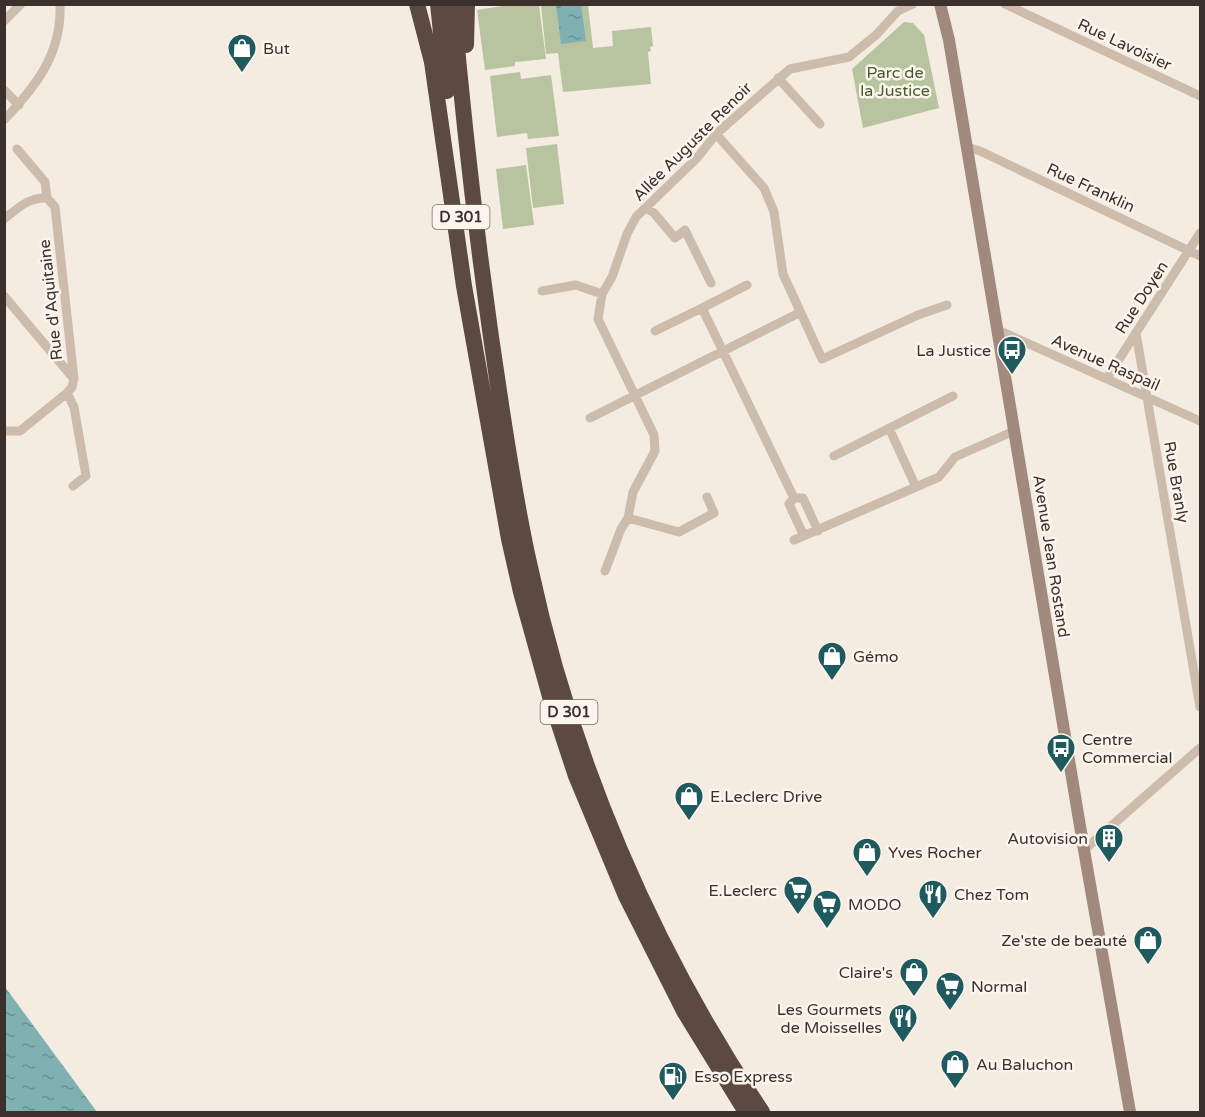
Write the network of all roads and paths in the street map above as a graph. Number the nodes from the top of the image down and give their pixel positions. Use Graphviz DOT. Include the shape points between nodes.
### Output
graph roads {
  1 [pos="21,4"];
  2 [pos="60,4"];
  3 [pos="417,4"];
  4 [pos="438,4"];
  5 [pos="453,4"];
  6 [pos="467,4"];
  7 [pos="913,4"];
  8 [pos="940,4"];
  9 [pos="1005,4"];
  10 [pos="4,21"];
  11 [pos="778,78"];
  12 [pos="4,90"];
  13 [pos="1200,96"];
  14 [pos="19,105"];
  15 [pos="4,120"];
  16 [pos="820,124"];
  17 [pos="716,134"];
  18 [pos="967,147"];
  19 [pos="17,149"];
  20 [pos="47,198"];
  21 [pos="646,208"];
  22 [pos="4,219"];
  23 [pos="1200,233"];
  24 [pos="1189,250"];
  25 [pos="1200,256"];
  26 [pos="481,265"];
  27 [pos="711,283"];
  28 [pos="747,285"];
  29 [pos="542,291"];
  30 [pos="602,294"];
  31 [pos="4,296"];
  32 [pos="947,305"];
  33 [pos="702,308"];
  34 [pos="800,313"];
  35 [pos="998,330"];
  36 [pos="655,332"];
  37 [pos="1136,333"];
  38 [pos="722,351"];
  39 [pos="1107,378"];
  40 [pos="74,379"];
  41 [pos="67,393"];
  42 [pos="634,396"];
  43 [pos="953,396"];
  44 [pos="1147,397"];
  45 [pos="590,418"];
  46 [pos="1200,421"];
  47 [pos="490,428"];
  48 [pos="889,428"];
  49 [pos="4,431"];
  50 [pos="1014,431"];
  51 [pos="834,456"];
  52 [pos="73,486"];
  53 [pos="916,487"];
  54 [pos="707,497"];
  55 [pos="794,498"];
  56 [pos="628,518"];
  57 [pos="818,531"];
  58 [pos="804,536"];
  59 [pos="794,540"];
  60 [pos="605,571"];
  61 [pos="1200,707"];
  62 [pos="1200,748"];
  63 [pos="1084,850"];
  64 [pos="704,1017"];
  65 [pos="746,1113"];
  66 [pos="762,1113"];
  67 [pos="771,1113"];
  68 [pos="1130,1113"];
  1 -- 10 [label="street"];
  2 -- 14 [label="street" via="59,30 48,64"];
  3 -- 47 [label="highway" via="432,62 464,286"];
  4 -- 47 [label="highway, D 301" via="470,294"];
  5 -- 26 [label="highway, D 301"];
  6 -- 26 [label="highway" via="467,65"];
  7 -- 11 [label="street, Allée Auguste Renoir" via="898,11 849,57 790,69"];
  8 -- 18 [label="street, Avenue Jean Rostand"];
  9 -- 13 [label="street, Rue Lavoisier"];
  11 -- 16 [label="street"];
  11 -- 17 [label="street, Allée Auguste Renoir"];
  12 -- 14 [label="street"];
  14 -- 15 [label="street"];
  17 -- 21 [label="street, Allée Auguste Renoir"];
  17 -- 34 [label="street" via="764,188 774,212 783,274"];
  18 -- 24 [label="street, Rue Franklin"];
  18 -- 35 [label="street, Avenue Jean Rostand"];
  19 -- 20 [label="street, Rue d'Aquitaine" via="45,182"];
  20 -- 22 [label="street" via="24,203"];
  20 -- 40 [label="street, Rue d'Aquitaine" via="55,207"];
  21 -- 27 [label="street" via="675,238 685,230"];
  21 -- 30 [label="street, Allée Auguste Renoir" via="627,234"];
  23 -- 24 [label="street, Rue Doyen"];
  24 -- 25 [label="street, Rue Franklin"];
  24 -- 37 [label="street, Rue Doyen"];
  26 -- 64 [label="highway, D 301" via="526,547 569,712 616,839"];
  28 -- 33 [label="street"];
  29 -- 30 [label="street" via="576,285"];
  30 -- 42 [label="street, Allée Auguste Renoir" via="598,319"];
  31 -- 40 [label="street, Rue d'Aquitaine"];
  32 -- 34 [label="street" via="822,359"];
  33 -- 36 [label="street"];
  33 -- 38 [label="street"];
  34 -- 38 [label="street"];
  35 -- 39 [label="street, Avenue Raspail"];
  35 -- 50 [label="street, Avenue Jean Rostand"];
  37 -- 39 [label="street, Rue Doyen"];
  37 -- 44 [label="street, Rue Branly"];
  38 -- 42 [label="street"];
  38 -- 55 [label="street"];
  39 -- 44 [label="street, Avenue Raspail"];
  40 -- 41 [label="street"];
  41 -- 49 [label="street" via="20,431"];
  41 -- 52 [label="street" via="74,407 86,476"];
  42 -- 45 [label="street"];
  42 -- 56 [label="street, Allée Auguste Renoir" via="654,435 655,451 633,492"];
  43 -- 48 [label="street"];
  44 -- 46 [label="street, Avenue Raspail"];
  44 -- 61 [label="street, Rue Branly"];
  47 -- 65 [label="highway, D 301" via="521,592 576,776 646,939"];
  48 -- 51 [label="street"];
  48 -- 53 [label="street"];
  50 -- 53 [label="street" via="955,457 939,477"];
  50 -- 63 [label="street, Avenue Jean Rostand"];
  53 -- 57 [label="street"];
  54 -- 56 [label="street" via="714,513 679,532"];
  55 -- 57 [label="street" via="803,498"];
  55 -- 58 [label="street" via="789,504"];
  56 -- 60 [label="street, Allée Auguste Renoir"];
  57 -- 58 [label="street"];
  58 -- 59 [label="street"];
  62 -- 63 [label="street"];
  63 -- 68 [label="street, Avenue Jean Rostand"];
  64 -- 66 [label="highway, D 301"];
  64 -- 67 [label="highway"];
}
